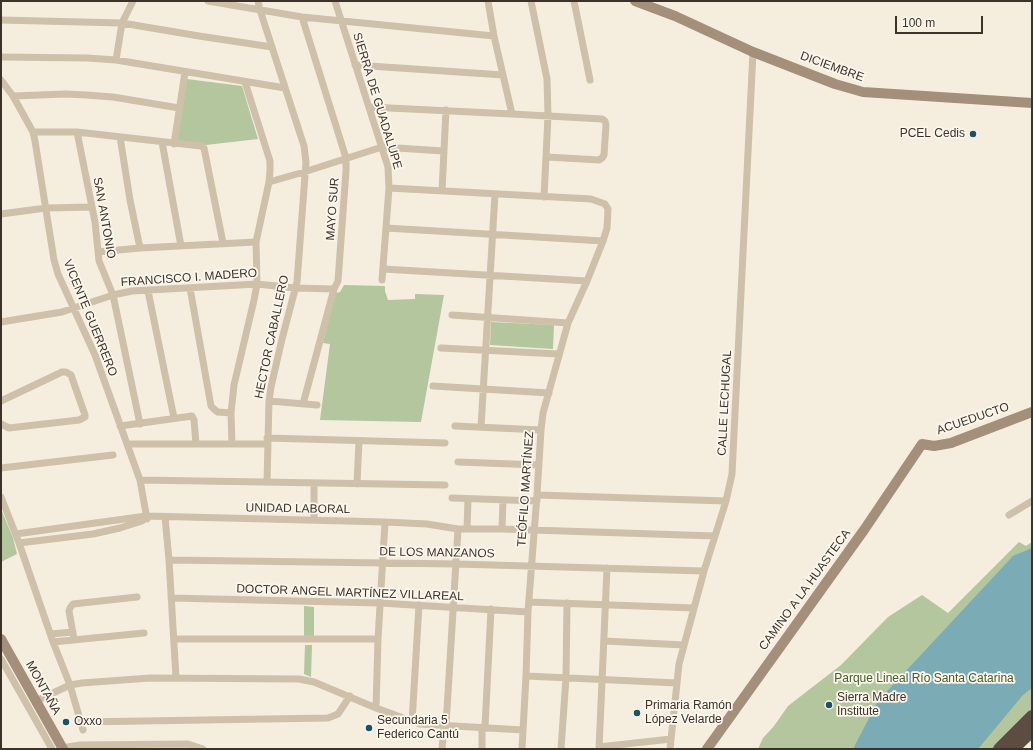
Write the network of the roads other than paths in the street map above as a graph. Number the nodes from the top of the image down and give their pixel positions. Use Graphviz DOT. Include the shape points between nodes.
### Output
graph roads {
  1 [pos="133,1"];
  2 [pos="208,1"];
  3 [pos="258,1"];
  4 [pos="335,1"];
  5 [pos="488,1"];
  6 [pos="531,1"];
  7 [pos="574,1"];
  8 [pos="635,1"];
  9 [pos="260,10"];
  10 [pos="302,17"];
  11 [pos="1,20"];
  12 [pos="342,21"];
  13 [pos="122,23"];
  14 [pos="494,36"];
  15 [pos="272,47"];
  16 [pos="753,52"];
  17 [pos="1,57"];
  18 [pos="116,60"];
  19 [pos="355,65"];
  20 [pos="185,72"];
  21 [pos="503,75"];
  22 [pos="1,80"];
  23 [pos="590,80"];
  24 [pos="245,82"];
  25 [pos="285,88"];
  26 [pos="12,96"];
  27 [pos="1032,103"];
  28 [pos="369,107"];
  29 [pos="179,108"];
  30 [pos="446,110"];
  31 [pos="512,114"];
  32 [pos="548,116"];
  33 [pos="33,132"];
  34 [pos="77,132"];
  35 [pos="120,136"];
  36 [pos="162,142"];
  37 [pos="174,144"];
  38 [pos="382,147"];
  39 [pos="443,151"];
  40 [pos="547,157"];
  41 [pos="346,158"];
  42 [pos="304,172"];
  43 [pos="270,182"];
  44 [pos="389,188"];
  45 [pos="442,191"];
  46 [pos="495,194"];
  47 [pos="544,197"];
  48 [pos="92,207"];
  49 [pos="46,208"];
  50 [pos="1,214"];
  51 [pos="386,228"];
  52 [pos="493,234"];
  53 [pos="603,241"];
  54 [pos="256,242"];
  55 [pos="223,243"];
  56 [pos="181,246"];
  57 [pos="140,248"];
  58 [pos="98,252"];
  59 [pos="383,269"];
  60 [pos="490,274"];
  61 [pos="382,280"];
  62 [pos="587,281"];
  63 [pos="256,284"];
  64 [pos="190,288"];
  65 [pos="295,288"];
  66 [pos="334,289"];
  67 [pos="148,291"];
  68 [pos="112,295"];
  69 [pos="74,308"];
  70 [pos="452,315"];
  71 [pos="488,318"];
  72 [pos="1,322"];
  73 [pos="568,323"];
  74 [pos="441,348"];
  75 [pos="485,350"];
  76 [pos="559,354"];
  77 [pos="433,386"];
  78 [pos="483,389"];
  79 [pos="549,393"];
  80 [pos="1,401"];
  81 [pos="269,402"];
  82 [pos="303,404"];
  83 [pos="317,405"];
  84 [pos="1032,412"];
  85 [pos="231,413"];
  86 [pos="174,418"];
  87 [pos="1,424"];
  88 [pos="140,424"];
  89 [pos="120,426"];
  90 [pos="455,426"];
  91 [pos="481,427"];
  92 [pos="541,430"];
  93 [pos="267,441"];
  94 [pos="359,441"];
  95 [pos="444,443"];
  96 [pos="127,444"];
  97 [pos="196,444"];
  98 [pos="232,444"];
  99 [pos="922,444"];
  100 [pos="113,455"];
  101 [pos="458,462"];
  102 [pos="539,465"];
  103 [pos="1,468"];
  104 [pos="140,480"];
  105 [pos="267,482"];
  106 [pos="314,483"];
  107 [pos="358,484"];
  108 [pos="445,485"];
  109 [pos="1,497"];
  110 [pos="452,498"];
  111 [pos="537,498"];
  112 [pos="468,499"];
  113 [pos="503,500"];
  114 [pos="726,501"];
  115 [pos="1032,501"];
  116 [pos="1009,515"];
  117 [pos="165,517"];
  118 [pos="148,518"];
  119 [pos="314,520"];
  120 [pos="385,522"];
  121 [pos="467,529"];
  122 [pos="502,529"];
  123 [pos="458,530"];
  124 [pos="534,531"];
  125 [pos="16,534"];
  126 [pos="715,536"];
  127 [pos="20,543"];
  128 [pos="169,560"];
  129 [pos="383,562"];
  130 [pos="457,564"];
  131 [pos="531,566"];
  132 [pos="607,568"];
  133 [pos="704,572"];
  134 [pos="137,597"];
  135 [pos="171,598"];
  136 [pos="529,602"];
  137 [pos="380,603"];
  138 [pos="567,603"];
  139 [pos="419,605"];
  140 [pos="606,605"];
  141 [pos="454,607"];
  142 [pos="694,608"];
  143 [pos="491,609"];
  144 [pos="528,612"];
  145 [pos="144,633"];
  146 [pos="51,634"];
  147 [pos="73,636"];
  148 [pos="1,639"];
  149 [pos="174,639"];
  150 [pos="378,639"];
  151 [pos="604,641"];
  152 [pos="53,642"];
  153 [pos="684,645"];
  154 [pos="1,659"];
  155 [pos="526,676"];
  156 [pos="176,678"];
  157 [pos="566,678"];
  158 [pos="602,680"];
  159 [pos="677,683"];
  160 [pos="70,685"];
  161 [pos="350,696"];
  162 [pos="36,701"];
  163 [pos="376,708"];
  164 [pos="1032,716"];
  165 [pos="81,722"];
  166 [pos="412,722"];
  167 [pos="445,726"];
  168 [pos="484,727"];
  169 [pos="84,730"];
  170 [pos="523,730"];
  171 [pos="1032,731"];
  172 [pos="671,739"];
  173 [pos="88,747"];
  174 [pos="63,748"];
  175 [pos="599,748"];
  176 [pos="52,749"];
  177 [pos="203,749"];
  178 [pos="442,749"];
  179 [pos="482,749"];
  180 [pos="522,749"];
  181 [pos="561,749"];
  182 [pos="670,749"];
  183 [pos="707,749"];
  184 [pos="998,749"];
  185 [pos="1013,749"];
  1 -- 13 [label="street"];
  2 -- 9 [label="street"];
  3 -- 9 [label="street, HECTOR CABALLERO"];
  4 -- 12 [label="street, SIERRA DE GUADALUPE"];
  5 -- 14 [label="street"];
  6 -- 32 [label="street" via="547,80"];
  7 -- 23 [label="street"];
  8 -- 16 [label="street, DICIEMBRE" via="675,16"];
  9 -- 10 [label="street"];
  9 -- 15 [label="street, HECTOR CABALLERO"];
  10 -- 12 [label="street"];
  10 -- 41 [label="street, MAYO SUR"];
  11 -- 13 [label="street"];
  12 -- 14 [label="street"];
  12 -- 19 [label="street, SIERRA DE GUADALUPE"];
  13 -- 15 [label="street"];
  13 -- 18 [label="street"];
  14 -- 21 [label="street"];
  15 -- 25 [label="street, HECTOR CABALLERO"];
  16 -- 27 [label="street, DICIEMBRE" via="835,84 863,92"];
  16 -- 114 [label="street, CALLE LECHUGAL" via="732,474"];
  17 -- 18 [label="street"];
  18 -- 20 [label="street"];
  19 -- 21 [label="street"];
  19 -- 28 [label="street, SIERRA DE GUADALUPE"];
  20 -- 24 [label="street"];
  20 -- 29 [label="street"];
  21 -- 31 [label="street"];
  22 -- 26 [label="street, VICENTE GUERRERO"];
  24 -- 25 [label="street"];
  24 -- 43 [label="street" via="270,161"];
  25 -- 42 [label="street, HECTOR CABALLERO" via="304,146"];
  26 -- 29 [label="street" via="86,94"];
  26 -- 33 [label="street, VICENTE GUERRERO"];
  28 -- 30 [label="street"];
  28 -- 38 [label="street, SIERRA DE GUADALUPE"];
  29 -- 37 [label="street"];
  30 -- 31 [label="street"];
  30 -- 39 [label="street"];
  31 -- 32 [label="street"];
  32 -- 40 [label="street"];
  32 -- 40 [label="street" via="605,121 604,155 599,160"];
  33 -- 34 [label="street"];
  33 -- 49 [label="street, VICENTE GUERRERO"];
  34 -- 35 [label="street"];
  34 -- 48 [label="street, SAN ANTONIO"];
  35 -- 36 [label="street"];
  35 -- 57 [label="street"];
  36 -- 37 [label="street"];
  36 -- 56 [label="street"];
  37 -- 55 [label="street" via="204,148"];
  38 -- 39 [label="street"];
  38 -- 41 [label="street"];
  38 -- 44 [label="street, SIERRA DE GUADALUPE" via="388,167"];
  39 -- 45 [label="street"];
  40 -- 47 [label="street"];
  41 -- 42 [label="street"];
  41 -- 66 [label="street, MAYO SUR" via="338,282"];
  42 -- 43 [label="street"];
  42 -- 65 [label="street, HECTOR CABALLERO"];
  43 -- 54 [label="street"];
  44 -- 45 [label="street"];
  44 -- 51 [label="street, SIERRA DE GUADALUPE"];
  45 -- 46 [label="street"];
  46 -- 47 [label="street"];
  46 -- 52 [label="street"];
  47 -- 53 [label="street, TEÓFILO MARTÍNEZ" via="591,200 606,204 609,216"];
  48 -- 49 [label="street"];
  48 -- 58 [label="street, SAN ANTONIO"];
  49 -- 50 [label="street"];
  49 -- 69 [label="street, VICENTE GUERRERO" via="54,260"];
  51 -- 52 [label="street"];
  51 -- 59 [label="street, SIERRA DE GUADALUPE"];
  52 -- 53 [label="street"];
  52 -- 60 [label="street"];
  53 -- 62 [label="street, TEÓFILO MARTÍNEZ"];
  54 -- 55 [label="street"];
  54 -- 63 [label="street"];
  55 -- 56 [label="street"];
  56 -- 57 [label="street"];
  57 -- 58 [label="street"];
  58 -- 68 [label="street, SAN ANTONIO"];
  59 -- 60 [label="street"];
  59 -- 61 [label="street, SIERRA DE GUADALUPE"];
  60 -- 62 [label="street"];
  60 -- 71 [label="street"];
  62 -- 73 [label="street, TEÓFILO MARTÍNEZ"];
  63 -- 64 [label="street, FRANCISCO I. MADERO"];
  63 -- 65 [label="street, FRANCISCO I. MADERO"];
  63 -- 85 [label="street" via="250,320 235,377"];
  64 -- 67 [label="street, FRANCISCO I. MADERO"];
  64 -- 85 [label="street" via="211,406 218,412"];
  65 -- 66 [label="street, FRANCISCO I. MADERO"];
  65 -- 81 [label="street, HECTOR CABALLERO"];
  66 -- 82 [label="street, MAYO SUR"];
  67 -- 68 [label="street, FRANCISCO I. MADERO"];
  67 -- 86 [label="street"];
  68 -- 69 [label="street, FRANCISCO I. MADERO"];
  68 -- 88 [label="street, SAN ANTONIO"];
  69 -- 72 [label="street, FRANCISCO I. MADERO"];
  69 -- 89 [label="street, VICENTE GUERRERO" via="95,355"];
  70 -- 71 [label="street"];
  71 -- 73 [label="street"];
  71 -- 75 [label="street"];
  73 -- 76 [label="street, TEÓFILO MARTÍNEZ"];
  74 -- 75 [label="street"];
  75 -- 76 [label="street"];
  75 -- 78 [label="street"];
  76 -- 79 [label="street, TEÓFILO MARTÍNEZ"];
  77 -- 78 [label="street"];
  78 -- 79 [label="street"];
  78 -- 91 [label="street"];
  79 -- 92 [label="street, TEÓFILO MARTÍNEZ"];
  80 -- 87 [label="street" via="66,372 71,375 85,417 79,420 9,428"];
  81 -- 82 [label="street"];
  81 -- 93 [label="street, HECTOR CABALLERO"];
  82 -- 83 [label="street"];
  84 -- 99 [label="street, ACUEDUCTO" via="951,443 934,446"];
  85 -- 98 [label="street"];
  86 -- 88 [label="street"];
  86 -- 97 [label="street" via="193,418"];
  88 -- 89 [label="street"];
  89 -- 96 [label="street, VICENTE GUERRERO"];
  90 -- 91 [label="street"];
  91 -- 92 [label="street"];
  92 -- 102 [label="street, TEÓFILO MARTÍNEZ"];
  93 -- 94 [label="street"];
  93 -- 98 [label="street"];
  93 -- 105 [label="street, HECTOR CABALLERO"];
  94 -- 95 [label="street"];
  94 -- 107 [label="street"];
  96 -- 97 [label="street"];
  96 -- 104 [label="street, VICENTE GUERRERO"];
  97 -- 98 [label="street"];
  99 -- 183 [label="street, CAMINO A LA HUASTECA" via="864,530"];
  100 -- 103 [label="street"];
  101 -- 102 [label="street"];
  102 -- 111 [label="street, TEÓFILO MARTÍNEZ"];
  104 -- 105 [label="street"];
  104 -- 118 [label="street, VICENTE GUERRERO"];
  105 -- 106 [label="street"];
  106 -- 107 [label="street"];
  106 -- 119 [label="street"];
  107 -- 108 [label="street"];
  109 -- 125 [label="street"];
  110 -- 112 [label="street"];
  111 -- 113 [label="street"];
  111 -- 114 [label="street"];
  111 -- 124 [label="street, TEÓFILO MARTÍNEZ"];
  112 -- 113 [label="street"];
  112 -- 121 [label="street"];
  113 -- 122 [label="street"];
  114 -- 126 [label="street, CALLE LECHUGAL"];
  115 -- 116 [label="street"];
  117 -- 118 [label="street, UNIDAD LABORAL"];
  117 -- 119 [label="street, UNIDAD LABORAL"];
  117 -- 128 [label="street"];
  118 -- 125 [label="street, UNIDAD LABORAL"];
  118 -- 127 [label="street, UNIDAD LABORAL" via="93,534"];
  119 -- 120 [label="street, UNIDAD LABORAL"];
  120 -- 123 [label="street, UNIDAD LABORAL" via="427,524"];
  120 -- 129 [label="street"];
  121 -- 122 [label="street, UNIDAD LABORAL"];
  121 -- 123 [label="street, UNIDAD LABORAL"];
  122 -- 124 [label="street, UNIDAD LABORAL"];
  123 -- 130 [label="street"];
  124 -- 126 [label="street, UNIDAD LABORAL"];
  124 -- 131 [label="street, TEÓFILO MARTÍNEZ"];
  125 -- 127 [label="street"];
  126 -- 133 [label="street, CALLE LECHUGAL"];
  127 -- 146 [label="street"];
  128 -- 129 [label="street, DE LOS MANZANOS"];
  128 -- 135 [label="street"];
  129 -- 130 [label="street, DE LOS MANZANOS"];
  129 -- 137 [label="street"];
  130 -- 131 [label="street, DE LOS MANZANOS"];
  130 -- 141 [label="street"];
  131 -- 132 [label="street, DE LOS MANZANOS"];
  131 -- 136 [label="street, TEÓFILO MARTÍNEZ"];
  132 -- 133 [label="street, DE LOS MANZANOS"];
  132 -- 140 [label="street"];
  133 -- 142 [label="street, CALLE LECHUGAL"];
  134 -- 147 [label="street" via="73,604 69,611"];
  135 -- 137 [label="street, DOCTOR ANGEL MARTÍNEZ VILLAREAL"];
  135 -- 149 [label="street"];
  136 -- 138 [label="street"];
  136 -- 144 [label="street, TEÓFILO MARTÍNEZ"];
  137 -- 139 [label="street, DOCTOR ANGEL MARTÍNEZ VILLAREAL"];
  137 -- 150 [label="street"];
  138 -- 140 [label="street"];
  138 -- 157 [label="street"];
  139 -- 141 [label="street, DOCTOR ANGEL MARTÍNEZ VILLAREAL"];
  139 -- 166 [label="street"];
  140 -- 142 [label="street"];
  140 -- 151 [label="street"];
  141 -- 143 [label="street, DOCTOR ANGEL MARTÍNEZ VILLAREAL"];
  141 -- 167 [label="street"];
  142 -- 153 [label="street, CALLE LECHUGAL"];
  143 -- 144 [label="street, DOCTOR ANGEL MARTÍNEZ VILLAREAL"];
  143 -- 168 [label="street"];
  144 -- 155 [label="street, TEÓFILO MARTÍNEZ"];
  145 -- 147 [label="street"];
  146 -- 147 [label="street"];
  146 -- 152 [label="street"];
  147 -- 152 [label="street"];
  148 -- 162 [label="street, MONTAÑA"];
  149 -- 150 [label="street"];
  149 -- 156 [label="street"];
  150 -- 163 [label="street"];
  151 -- 153 [label="street"];
  151 -- 158 [label="street"];
  152 -- 160 [label="street"];
  153 -- 159 [label="street, CALLE LECHUGAL"];
  154 -- 176 [label="street, MONTAÑA"];
  155 -- 157 [label="street"];
  155 -- 170 [label="street, TEÓFILO MARTÍNEZ"];
  156 -- 160 [label="street"];
  156 -- 161 [label="street" via="299,679"];
  157 -- 158 [label="street"];
  157 -- 181 [label="street"];
  158 -- 159 [label="street"];
  158 -- 175 [label="street"];
  159 -- 172 [label="street, CALLE LECHUGAL"];
  160 -- 162 [label="street"];
  160 -- 165 [label="street"];
  161 -- 163 [label="street"];
  161 -- 165 [label="street" via="338,714 328,718"];
  162 -- 174 [label="street, MONTAÑA"];
  163 -- 166 [label="street"];
  164 -- 184 [label="highway"];
  165 -- 169 [label="street"];
  166 -- 167 [label="street"];
  167 -- 168 [label="street"];
  167 -- 178 [label="street"];
  168 -- 170 [label="street"];
  168 -- 179 [label="street"];
  170 -- 180 [label="street, TEÓFILO MARTÍNEZ"];
  171 -- 185 [label="highway"];
  172 -- 175 [label="street"];
  172 -- 182 [label="street, CALLE LECHUGAL"];
  173 -- 174 [label="street"];
  173 -- 177 [label="street" via="188,744"];
}
